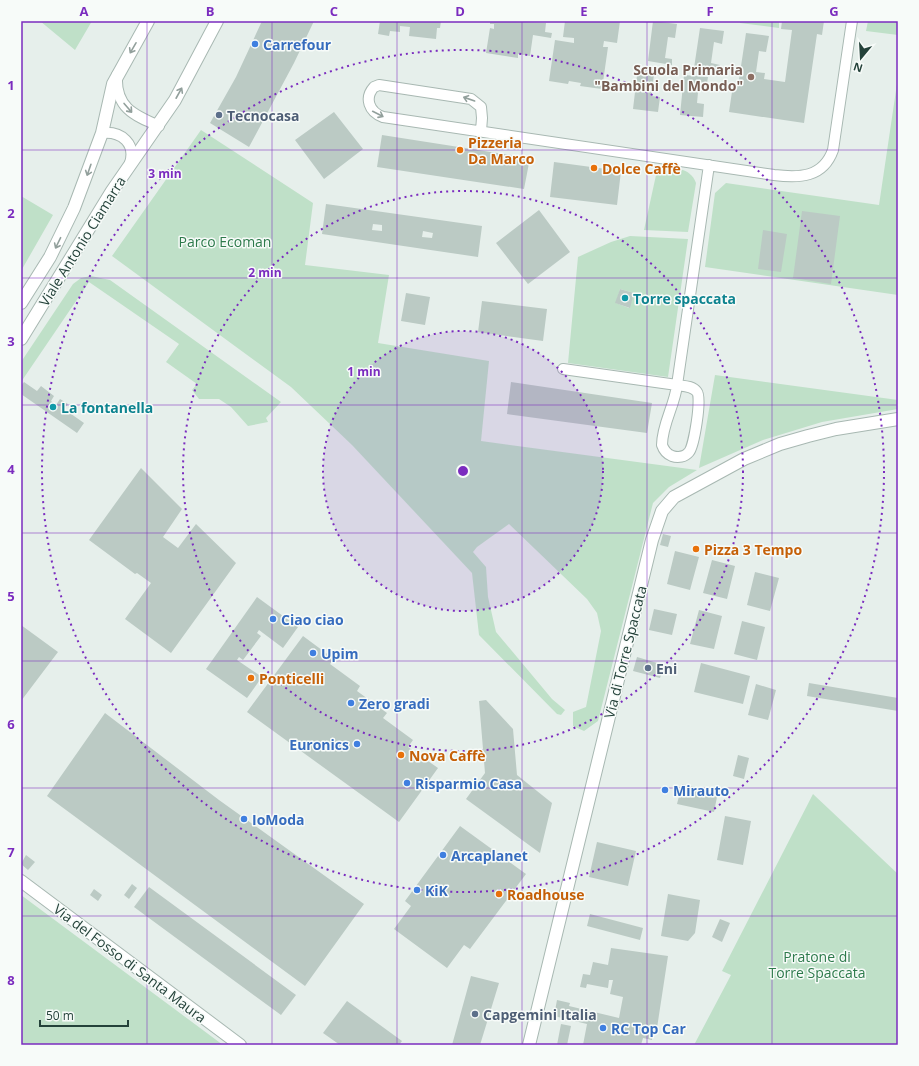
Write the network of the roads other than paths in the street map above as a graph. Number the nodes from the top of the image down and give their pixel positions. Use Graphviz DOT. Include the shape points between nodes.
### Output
graph roads {
  1 [pos="148,21"];
  2 [pos="217,21"];
  3 [pos="852,21"];
  4 [pos="117,75"];
  5 [pos="159,126"];
  6 [pos="481,131"];
  7 [pos="102,133"];
  8 [pos="129,165"];
  9 [pos="709,165"];
  10 [pos="21,303"];
  11 [pos="21,339"];
  12 [pos="563,369"];
  13 [pos="677,385"];
  14 [pos="898,419"];
  15 [pos="21,881"];
  16 [pos="240,1045"];
  17 [pos="529,1045"];
  1 -- 4 [label="street, Viale Antonio Ciamarra, one-way"];
  5 -- 2 [label="street, Viale Antonio Ciamarra, one-way"];
  3 -- 9 [label="street" via="836,140 832,155 823,167 811,175 798,177"];
  4 -- 5 [label="street, one-way" via="118,91 126,108 138,118"];
  4 -- 7 [label="street, Viale Antonio Ciamarra"];
  5 -- 8 [label="street, Viale Antonio Ciamarra"];
  6 -- 6 [label="street, one-way" via="480,107 471,99 379,86 370,92 369,106 379,115"];
  6 -- 9 [label="street"];
  7 -- 8 [label="street" via="117,134 129,143 132,152"];
  7 -- 10 [label="street, Viale Antonio Ciamarra, one-way" via="85,183 63,233"];
  8 -- 11 [label="street, Viale Antonio Ciamarra"];
  9 -- 13 [label="street"];
  12 -- 13 [label="street"];
  13 -- 13 [label="street" via="662,448 679,457 687,454 692,447 699,400 694,389"];
  14 -- 17 [label="street, Via di Torre Spaccata" via="822,432 767,449 693,485 674,497 662,511 650,547"];
  15 -- 16 [label="street, Via del Fosso di Santa Maura"];
}
